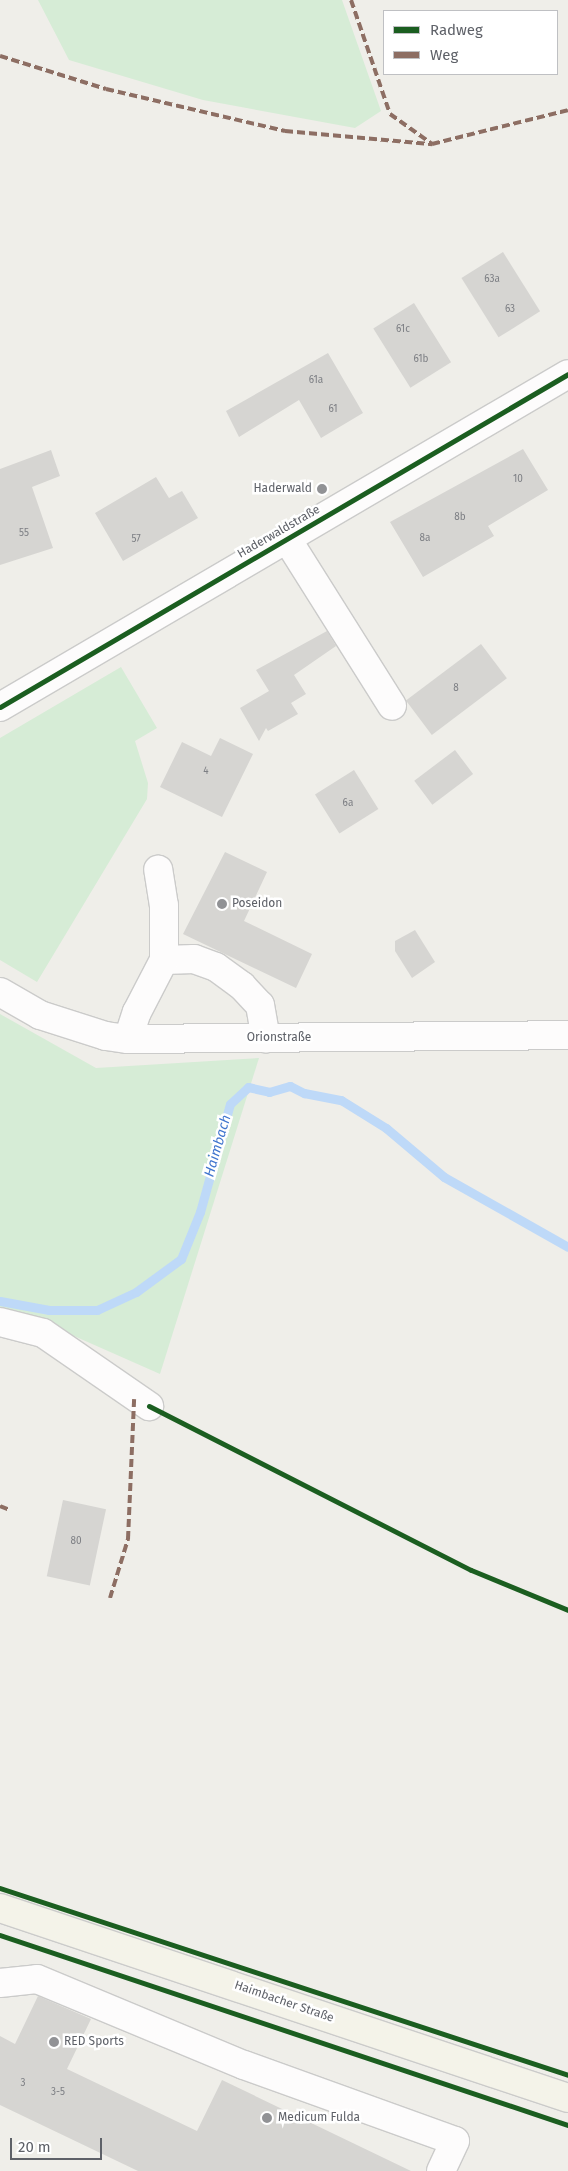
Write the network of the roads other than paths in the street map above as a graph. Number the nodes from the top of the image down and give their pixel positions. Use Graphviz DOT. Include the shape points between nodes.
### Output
graph roads {
  1 [pos="568,374"];
  2 [pos="287,539"];
  3 [pos="392,706"];
  4 [pos="0,707"];
  5 [pos="158,869"];
  6 [pos="164,960"];
  7 [pos="0,992"];
  8 [pos="568,1036"];
  9 [pos="266,1038"];
  10 [pos="128,1039"];
  11 [pos="0,1322"];
  12 [pos="149,1406"];
  13 [pos="0,1908"];
  14 [pos="0,1983"];
  15 [pos="568,2098"];
  16 [pos="441,2171"];
  1 -- 2 [label="street, Haderwaldstraße"];
  2 -- 3 [label="street"];
  2 -- 4 [label="street, Haderwaldstraße"];
  5 -- 6 [label="street" via="164,906"];
  6 -- 9 [label="street" via="194,959 216,967 242,986 260,1005"];
  6 -- 10 [label="street" via="137,1012"];
  7 -- 10 [label="street, Orionstraße" via="40,1014 106,1036"];
  8 -- 9 [label="street, Orionstraße"];
  9 -- 10 [label="street, Orionstraße"];
  11 -- 12 [label="street" via="43,1333"];
  13 -- 15 [label="main road, Haimbacher Straße"];
  14 -- 16 [label="street" via="37,1980 244,2065 455,2141"];
}
